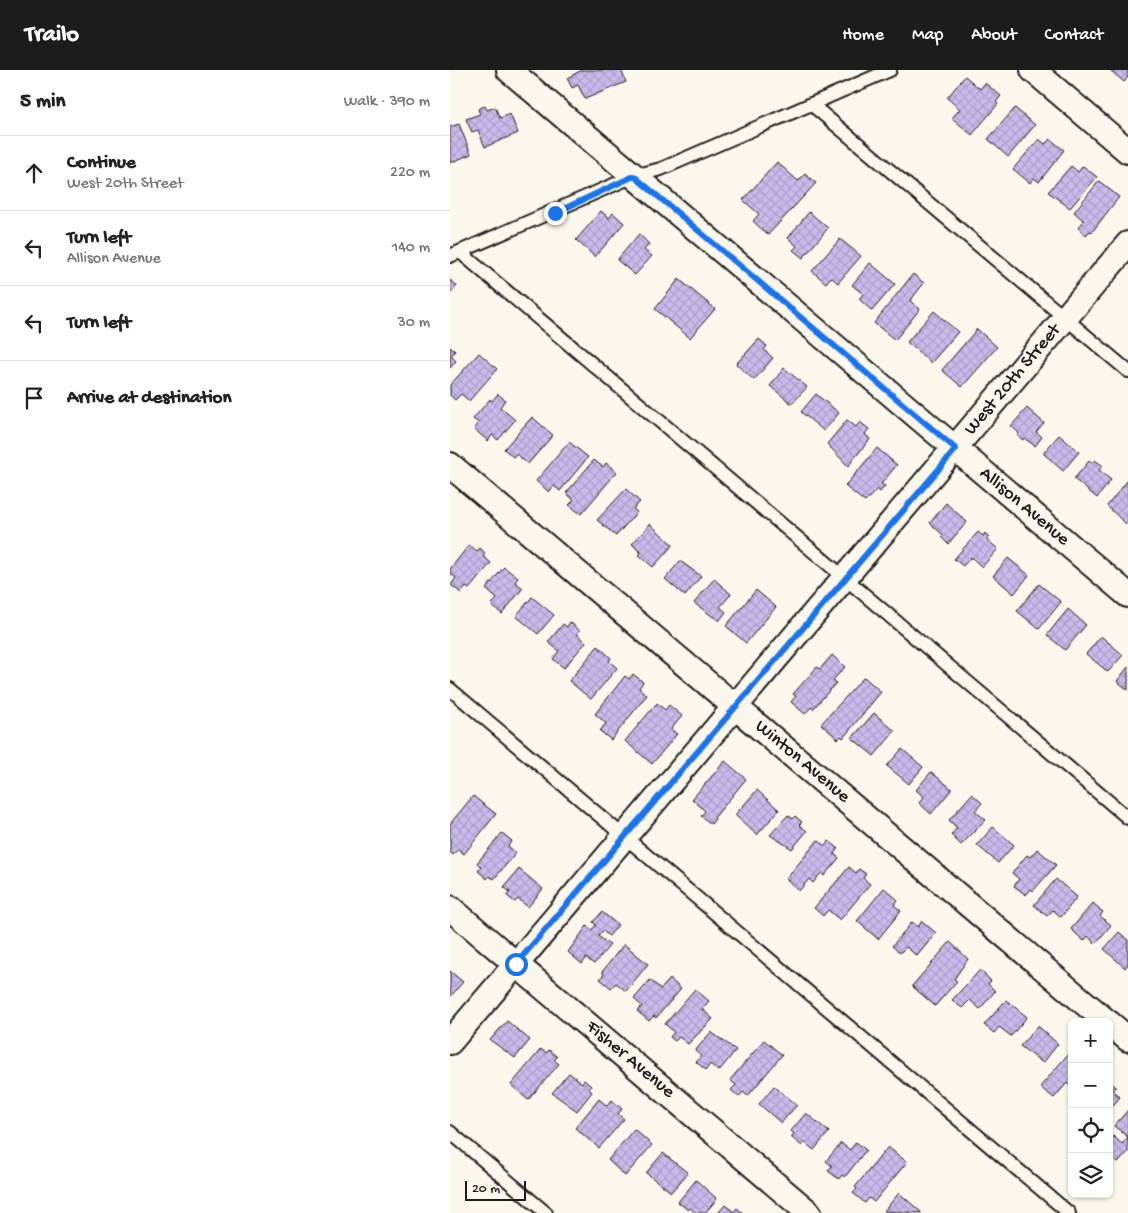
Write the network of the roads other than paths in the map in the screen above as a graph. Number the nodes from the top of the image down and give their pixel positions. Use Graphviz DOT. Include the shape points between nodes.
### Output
graph roads {
  1 [pos="509,70"];
  2 [pos="890,70"];
  3 [pos="1034,70"];
  4 [pos="811,104"];
  5 [pos="1128,151"];
  6 [pos="634,176"];
  7 [pos="1128,244"];
  8 [pos="455,254"];
  9 [pos="1066,318"];
  10 [pos="1128,371"];
  11 [pos="956,449"];
  12 [pos="450,465"];
  13 [pos="844,578"];
  14 [pos="1128,595"];
  15 [pos="450,689"];
  16 [pos="736,706"];
  17 [pos="1128,818"];
  18 [pos="625,837"];
  19 [pos="450,908"];
  20 [pos="516,964"];
  21 [pos="1102,1018"];
  22 [pos="1113,1027"];
  23 [pos="1128,1039"];
  24 [pos="450,1042"];
  25 [pos="450,1132"];
  26 [pos="546,1213"];
  27 [pos="809,1213"];
  28 [pos="1069,1213"];
  1 -- 6 [label="street, Allison Avenue"];
  2 -- 4 [label="lane"];
  3 -- 5 [label="street"];
  4 -- 6 [label="lane" via="661,169"];
  4 -- 9 [label="lane"];
  6 -- 8 [label="lane"];
  6 -- 11 [label="street, Allison Avenue"];
  7 -- 9 [label="street, West 20th Street"];
  8 -- 13 [label="lane"];
  9 -- 10 [label="lane"];
  9 -- 11 [label="street, West 20th Street"];
  11 -- 13 [label="street, West 20th Street"];
  11 -- 14 [label="street, Allison Avenue"];
  12 -- 16 [label="street, Winton Avenue"];
  13 -- 16 [label="street, West 20th Street"];
  13 -- 17 [label="lane"];
  15 -- 18 [label="lane"];
  16 -- 18 [label="street, West 20th Street"];
  16 -- 21 [label="street, Winton Avenue"];
  18 -- 20 [label="street, West 20th Street"];
  18 -- 28 [label="lane"];
  19 -- 20 [label="street, Fisher Avenue"];
  20 -- 24 [label="street, West 20th Street"];
  20 -- 27 [label="street, Fisher Avenue"];
  22 -- 23 [label="street, Winton Avenue"];
  25 -- 26 [label="lane"];
}
